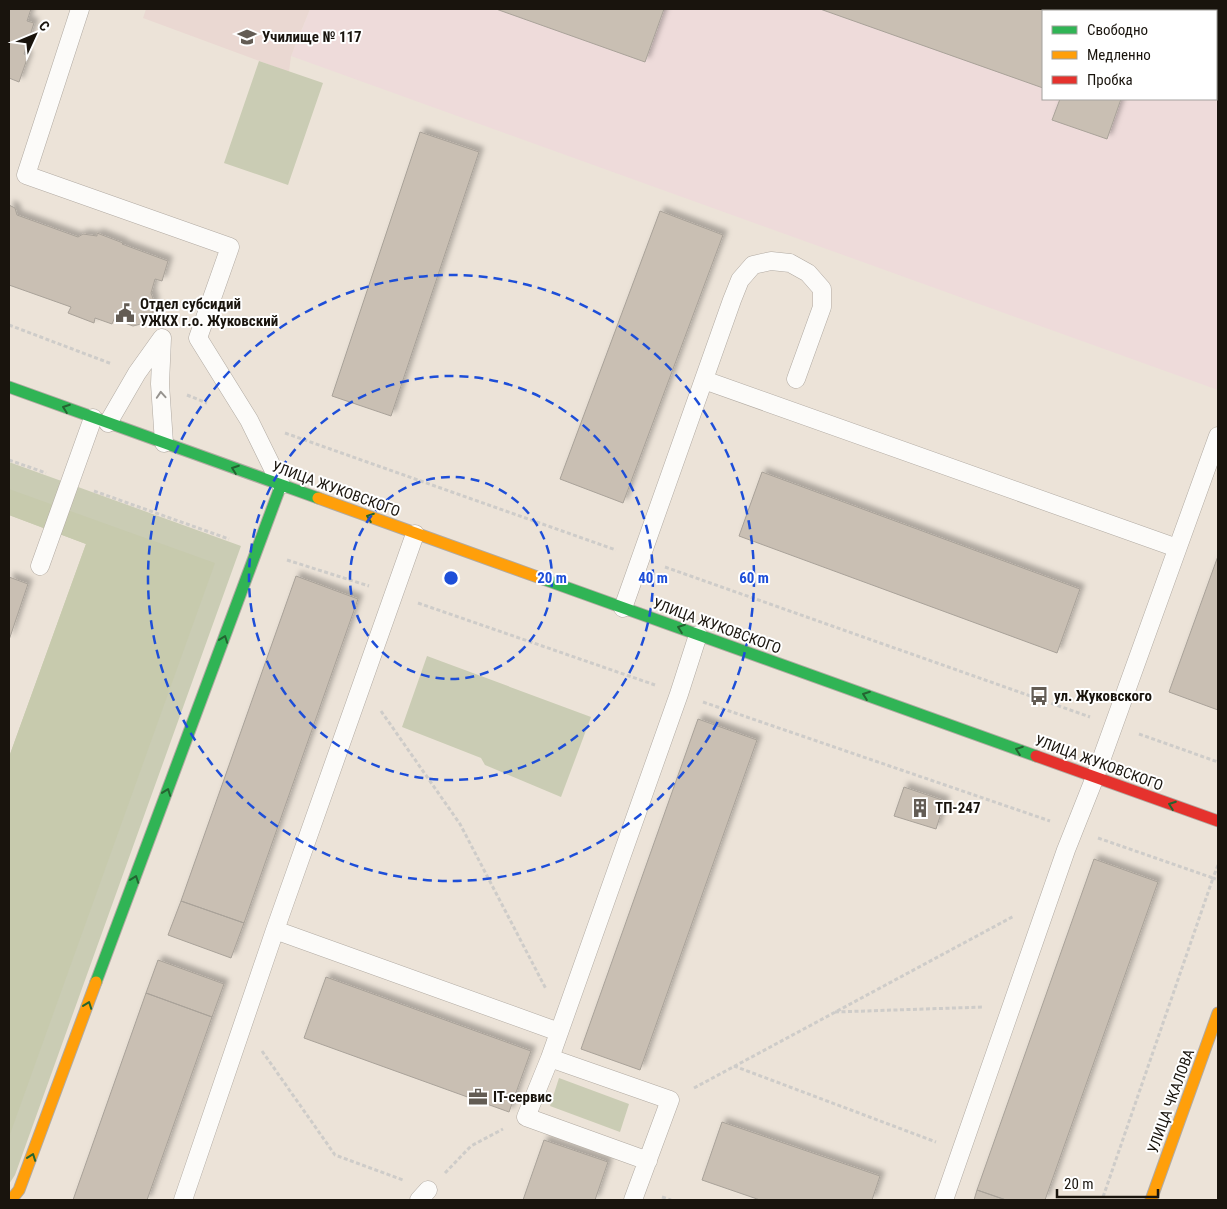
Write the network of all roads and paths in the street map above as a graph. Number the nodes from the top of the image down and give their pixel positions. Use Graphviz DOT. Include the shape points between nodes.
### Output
graph roads {
  1 [pos="80,9"];
  2 [pos="9,325"];
  3 [pos="137,373"];
  4 [pos="796,379"];
  5 [pos="704,380"];
  6 [pos="160,384"];
  7 [pos="9,387"];
  8 [pos="249,420"];
  9 [pos="101,421"];
  10 [pos="1218,436"];
  11 [pos="164,443"];
  12 [pos="9,460"];
  13 [pos="70,482"];
  14 [pos="281,485"];
  15 [pos="415,534"];
  16 [pos="1178,548"];
  17 [pos="257,550"];
  18 [pos="640,558"];
  19 [pos="40,566"];
  20 [pos="393,594"];
  21 [pos="623,608"];
  22 [pos="698,635"];
  23 [pos="366,672"];
  24 [pos="679,694"];
  25 [pos="1114,725"];
  26 [pos="1218,762"];
  27 [pos="1095,777"];
  28 [pos="1218,821"];
  29 [pos="1075,830"];
  30 [pos="1218,865"];
  31 [pos="1213,878"];
  32 [pos="1218,880"];
  33 [pos="1050,896"];
  34 [pos="275,930"];
  35 [pos="1012,1006"];
  36 [pos="833,1012"];
  37 [pos="1218,1013"];
  38 [pos="243,1024"];
  39 [pos="561,1026"];
  40 [pos="550,1058"];
  41 [pos="733,1066"];
  42 [pos="670,1100"];
  43 [pos="526,1118"];
  44 [pos="961,1151"];
  45 [pos="648,1161"];
  46 [pos="424,1195"];
  47 [pos="11,1200"];
  48 [pos="183,1200"];
  49 [pos="633,1200"];
  50 [pos="944,1200"];
  51 [pos="1102,1200"];
  52 [pos="1151,1200"];
  1 -- 8 [label="lane" via="26,175 230,247 198,338"];
  2 -- 3 [label="path"];
  3 -- 6 [label="lane" via="162,338"];
  3 -- 9 [label="lane"];
  4 -- 5 [label="lane" via="822,307 822,289 808,272 790,264 771,261 753,265 740,280"];
  5 -- 16 [label="lane"];
  5 -- 18 [label="lane"];
  6 -- 8 [label="path"];
  11 -- 6 [label="lane, one-way"];
  9 -- 7 [label="main road, УЛИЦА ЖУКОВСКОГО, one-way"];
  8 -- 14 [label="lane"];
  8 -- 18 [label="path"];
  9 -- 11 [label="main road, УЛИЦА ЖУКОВСКОГО"];
  9 -- 13 [label="lane"];
  10 -- 16 [label="lane"];
  14 -- 11 [label="main road, УЛИЦА ЖУКОВСКОГО, one-way"];
  12 -- 13 [label="path"];
  13 -- 17 [label="path"];
  13 -- 19 [label="lane"];
  15 -- 14 [label="main road, УЛИЦА ЖУКОВСКОГО, one-way"];
  14 -- 17 [label="main road"];
  15 -- 20 [label="lane"];
  15 -- 21 [label="main road, УЛИЦА ЖУКОВСКОГО"];
  16 -- 25 [label="lane"];
  17 -- 20 [label="path"];
  47 -- 17 [label="main road, one-way" via="19,1190"];
  18 -- 21 [label="lane"];
  18 -- 25 [label="path"];
  20 -- 23 [label="lane"];
  20 -- 24 [label="path"];
  22 -- 21 [label="main road, УЛИЦА ЖУКОВСКОГО, one-way"];
  22 -- 24 [label="lane"];
  27 -- 22 [label="main road, УЛИЦА ЖУКОВСКОГО, one-way"];
  23 -- 34 [label="lane"];
  23 -- 39 [label="path" via="378,708 460,824"];
  24 -- 29 [label="path"];
  24 -- 39 [label="lane"];
  25 -- 26 [label="path"];
  25 -- 27 [label="lane"];
  28 -- 27 [label="main road, УЛИЦА ЖУКОВСКОГО, one-way"];
  27 -- 29 [label="lane"];
  29 -- 31 [label="path"];
  29 -- 33 [label="lane"];
  30 -- 31 [label="path"];
  31 -- 32 [label="path"];
  31 -- 51 [label="path"];
  33 -- 35 [label="lane"];
  33 -- 36 [label="path"];
  34 -- 38 [label="lane"];
  34 -- 39 [label="lane"];
  35 -- 36 [label="path"];
  35 -- 44 [label="lane"];
  36 -- 41 [label="path"];
  37 -- 52 [label="main road, УЛИЦА ЧКАЛОВА"];
  38 -- 46 [label="path" via="335,1155"];
  38 -- 48 [label="lane"];
  39 -- 40 [label="lane"];
  40 -- 42 [label="lane"];
  40 -- 43 [label="lane"];
  41 -- 42 [label="path"];
  41 -- 44 [label="path"];
  42 -- 45 [label="lane"];
  43 -- 45 [label="lane"];
  43 -- 46 [label="path" via="470,1146"];
  44 -- 50 [label="lane"];
  45 -- 49 [label="lane"];
}
